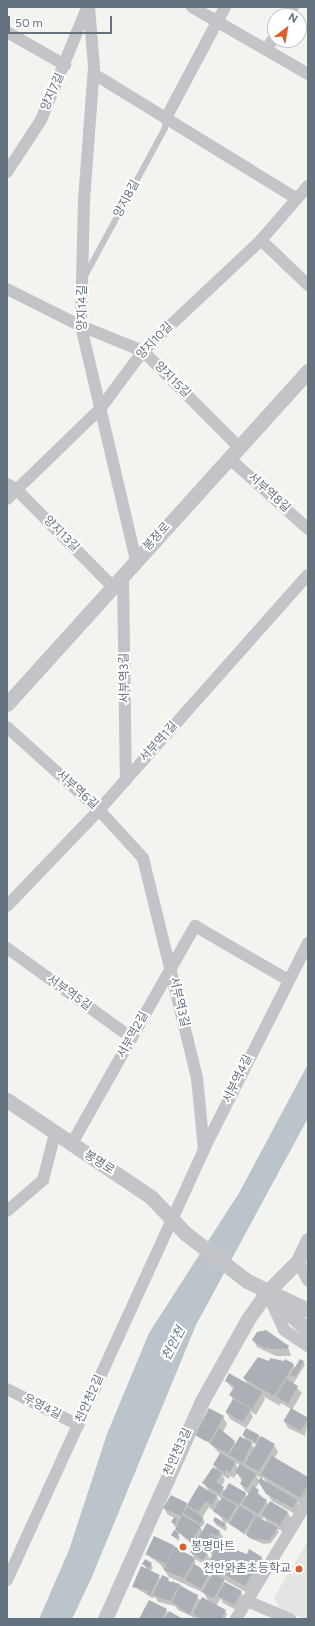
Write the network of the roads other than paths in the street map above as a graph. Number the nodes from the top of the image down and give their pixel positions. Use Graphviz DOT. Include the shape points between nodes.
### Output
graph roads {
  1 [pos="88,7"];
  2 [pos="192,7"];
  3 [pos="225,7"];
  4 [pos="217,21"];
  5 [pos="7,32"];
  6 [pos="266,50"];
  7 [pos="65,66"];
  8 [pos="94,74"];
  9 [pos="308,74"];
  10 [pos="166,118"];
  11 [pos="7,172"];
  12 [pos="308,186"];
  13 [pos="297,199"];
  14 [pos="261,240"];
  15 [pos="83,279"];
  16 [pos="308,285"];
  17 [pos="7,289"];
  18 [pos="81,326"];
  19 [pos="143,351"];
  20 [pos="308,371"];
  21 [pos="100,409"];
  22 [pos="239,447"];
  23 [pos="229,458"];
  24 [pos="11,486"];
  25 [pos="7,499"];
  26 [pos="308,529"];
  27 [pos="136,560"];
  28 [pos="308,575"];
  29 [pos="123,576"];
  30 [pos="113,587"];
  31 [pos="7,704"];
  32 [pos="7,727"];
  33 [pos="126,780"];
  34 [pos="99,810"];
  35 [pos="143,858"];
  36 [pos="7,906"];
  37 [pos="308,943"];
  38 [pos="7,948"];
  39 [pos="171,968"];
  40 [pos="288,980"];
  41 [pos="132,1038"];
  42 [pos="7,1100"];
  43 [pos="55,1134"];
  44 [pos="71,1145"];
  45 [pos="204,1149"];
  46 [pos="7,1211"];
  47 [pos="172,1218"];
  48 [pos="308,1240"];
  49 [pos="298,1261"];
  50 [pos="308,1281"];
  51 [pos="267,1292"];
  52 [pos="308,1310"];
  53 [pos="308,1331"];
  54 [pos="308,1346"];
  55 [pos="7,1389"];
  56 [pos="78,1425"];
  57 [pos="308,1501"];
  58 [pos="7,1580"];
  59 [pos="247,1601"];
  60 [pos="105,1619"];
  61 [pos="236,1619"];
  62 [pos="290,1619"];
  1 -- 7 [label="street, 양지7길"];
  1 -- 8 [label="street, 양지14길"];
  2 -- 4 [label="street"];
  3 -- 4 [label="street, 양지8길"];
  4 -- 6 [label="street"];
  4 -- 10 [label="street, 양지8길"];
  5 -- 7 [label="street"];
  6 -- 9 [label="street"];
  7 -- 11 [label="street, 양지7길" via="41,120"];
  8 -- 10 [label="street"];
  8 -- 15 [label="street, 양지14길" via="84,201"];
  10 -- 13 [label="street"];
  10 -- 15 [label="lane, 양지8길" via="165,128"];
  12 -- 13 [label="street, 양지10길"];
  13 -- 14 [label="street, 양지10길"];
  14 -- 16 [label="street"];
  14 -- 19 [label="street, 양지10길"];
  15 -- 18 [label="street, 양지14길"];
  17 -- 18 [label="street, 양지15길"];
  18 -- 19 [label="street, 양지15길"];
  18 -- 21 [label="street, 양지14길"];
  19 -- 21 [label="street, 양지10길"];
  19 -- 22 [label="street, 양지15길"];
  20 -- 22 [label="street, 봉정로"];
  21 -- 24 [label="street, 양지10길"];
  21 -- 27 [label="street, 양지14길"];
  22 -- 23 [label="street, 봉정로"];
  23 -- 26 [label="street, 서부역8길"];
  23 -- 27 [label="street, 봉정로"];
  24 -- 25 [label="street, 양지10길"];
  24 -- 30 [label="street, 양지13길"];
  27 -- 29 [label="street, 봉정로"];
  28 -- 33 [label="street, 서부역1길"];
  29 -- 30 [label="street, 봉정로"];
  29 -- 33 [label="street, 서부역3길"];
  30 -- 31 [label="street, 봉정로"];
  32 -- 34 [label="street, 서부역6길"];
  33 -- 34 [label="street, 서부역1길"];
  34 -- 35 [label="street, 서부역6길"];
  34 -- 36 [label="street, 서부역1길"];
  35 -- 39 [label="street, 서부역3길"];
  37 -- 40 [label="street, 서부역4길"];
  38 -- 41 [label="street, 서부역5길"];
  39 -- 40 [label="street, 서부역2길" via="195,926"];
  39 -- 41 [label="street, 서부역2길"];
  39 -- 45 [label="street, 서부역3길" via="197,1078"];
  40 -- 45 [label="street, 서부역4길"];
  41 -- 44 [label="street, 서부역2길"];
  42 -- 43 [label="street, 봉명로"];
  43 -- 44 [label="street, 봉명로"];
  43 -- 46 [label="street" via="43,1180"];
  44 -- 47 [label="street, 봉명로" via="151,1197"];
  45 -- 47 [label="street, 서부역4길"];
  47 -- 51 [label="street, 봉명로" via="185,1233 247,1281"];
  47 -- 56 [label="street, 천안천2길"];
  48 -- 49 [label="street, 천안천3길"];
  49 -- 50 [label="street"];
  49 -- 51 [label="street, 천안천3길"];
  51 -- 52 [label="street"];
  51 -- 53 [label="street"];
  51 -- 54 [label="street" via="284,1330"];
  51 -- 60 [label="street, 천안천3길" via="202,1401"];
  55 -- 56 [label="street, 우영4길"];
  56 -- 58 [label="street, 천안천2길"];
  57 -- 59 [label="street"];
  59 -- 61 [label="street"];
  59 -- 62 [label="street"];
}
